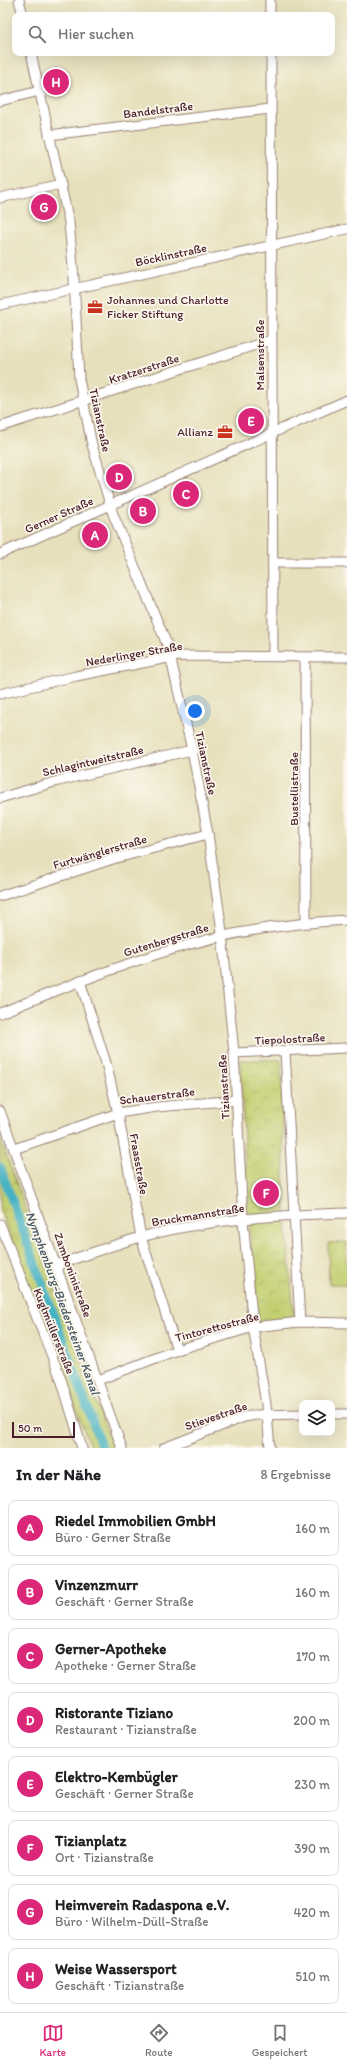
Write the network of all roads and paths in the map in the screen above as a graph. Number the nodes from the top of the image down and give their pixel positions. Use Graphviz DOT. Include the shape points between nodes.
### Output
graph roads {
  1 [pos="19,0"];
  2 [pos="270,0"];
  3 [pos="21,12"];
  4 [pos="270,12"];
  5 [pos="32,56"];
  6 [pos="271,56"];
  7 [pos="39,91"];
  8 [pos="0,101"];
  9 [pos="270,109"];
  10 [pos="49,135"];
  11 [pos="61,184"];
  12 [pos="0,198"];
  13 [pos="347,229"];
  14 [pos="271,246"];
  15 [pos="75,288"];
  16 [pos="0,305"];
  17 [pos="272,340"];
  18 [pos="347,400"];
  19 [pos="83,401"];
  20 [pos="0,427"];
  21 [pos="272,433"];
  22 [pos="110,505"];
  23 [pos="0,554"];
  24 [pos="273,563"];
  25 [pos="347,563"];
  26 [pos="273,656"];
  27 [pos="305,657"];
  28 [pos="347,657"];
  29 [pos="170,658"];
  30 [pos="0,694"];
  31 [pos="192,750"];
  32 [pos="0,798"];
  33 [pos="208,834"];
  34 [pos="0,896"];
  35 [pos="347,920"];
  36 [pos="306,922"];
  37 [pos="222,936"];
  38 [pos="80,981"];
  39 [pos="0,1013"];
  40 [pos="347,1048"];
  41 [pos="285,1051"];
  42 [pos="234,1053"];
  43 [pos="237,1100"];
  44 [pos="0,1111"];
  45 [pos="118,1113"];
  46 [pos="14,1149"];
  47 [pos="347,1213"];
  48 [pos="294,1216"];
  49 [pos="243,1220"];
  50 [pos="0,1224"];
  51 [pos="141,1237"];
  52 [pos="57,1265"];
  53 [pos="300,1322"];
  54 [pos="347,1323"];
  55 [pos="253,1327"];
  56 [pos="177,1350"];
  57 [pos="98,1380"];
  58 [pos="267,1414"];
  59 [pos="299,1414"];
  60 [pos="335,1414"];
  61 [pos="347,1414"];
  62 [pos="82,1448"];
  63 [pos="122,1448"];
  64 [pos="164,1448"];
  65 [pos="270,1448"];
  1 -- 3 [label="street"];
  2 -- 4 [label="street"];
  5 -- 7 [label="street, Tizianstraße"];
  6 -- 9 [label="street, Malsenstraße"];
  7 -- 8 [label="street"];
  7 -- 10 [label="street, Tizianstraße"];
  9 -- 10 [label="street, Bandelstraße"];
  9 -- 14 [label="street, Malsenstraße"];
  10 -- 11 [label="street, Tizianstraße"];
  11 -- 12 [label="street"];
  11 -- 15 [label="street, Tizianstraße" via="69,222"];
  13 -- 14 [label="street, Böcklinstraße"];
  14 -- 15 [label="street, Böcklinstraße"];
  14 -- 17 [label="street, Malsenstraße"];
  15 -- 16 [label="street, Böcklinstraße"];
  15 -- 19 [label="street, Tizianstraße" via="77,360"];
  17 -- 19 [label="street, Kratzerstraße"];
  17 -- 21 [label="street, Malsenstraße"];
  18 -- 21 [label="street, Gerner Straße"];
  19 -- 20 [label="street, Kratzerstraße"];
  19 -- 22 [label="street, Tizianstraße" via="93,451"];
  21 -- 22 [label="street, Gerner Straße"];
  21 -- 24 [label="street, Malsenstraße"];
  22 -- 23 [label="street, Gerner Straße"];
  22 -- 29 [label="street, Tizianstraße" via="166,640"];
  24 -- 25 [label="street"];
  24 -- 26 [label="street, Malsenstraße"];
  26 -- 27 [label="street, Nederlinger Straße"];
  26 -- 29 [label="street, Nederlinger Straße"];
  27 -- 28 [label="street, Nederlinger Straße"];
  27 -- 36 [label="street, Bustellistraße"];
  29 -- 30 [label="street, Nederlinger Straße"];
  29 -- 31 [label="street, Tizianstraße"];
  31 -- 32 [label="street, Schlagintweitstraße" via="58,781"];
  31 -- 33 [label="street, Tizianstraße"];
  33 -- 34 [label="street, Furtwänglerstraße" via="107,861"];
  33 -- 37 [label="street, Tizianstraße"];
  35 -- 36 [label="street, Gutenbergstraße"];
  36 -- 37 [label="street, Gutenbergstraße"];
  37 -- 38 [label="street, Gutenbergstraße" via="156,954"];
  37 -- 42 [label="street, Tizianstraße"];
  38 -- 39 [label="street, Gutenbergstraße"];
  38 -- 45 [label="street, Fraasstraße" via="97,1032"];
  40 -- 41 [label="street, Tiepolostraße"];
  41 -- 42 [label="street, Tiepolostraße"];
  41 -- 48 [label="street"];
  42 -- 43 [label="street, Tizianstraße"];
  43 -- 45 [label="street, Schauerstraße"];
  43 -- 49 [label="street, Tizianstraße"];
  44 -- 46 [label="street, Zamboninistraße"];
  45 -- 46 [label="street, Schauerstraße"];
  45 -- 51 [label="street, Fraasstraße"];
  46 -- 52 [label="street, Zamboninistraße"];
  47 -- 48 [label="street, Bruckmannstraße"];
  48 -- 49 [label="street, Bruckmannstraße"];
  48 -- 53 [label="street"];
  49 -- 51 [label="street, Bruckmannstraße" via="181,1228"];
  49 -- 55 [label="street, Tizianstraße"];
  50 -- 62 [label="street, Kuglmüllerstraße" via="61,1379"];
  51 -- 52 [label="street, Bruckmannstraße"];
  51 -- 56 [label="street, Fraasstraße"];
  52 -- 57 [label="street, Zamboninistraße"];
  53 -- 54 [label="street, Tintorettostraße"];
  53 -- 55 [label="street, Tintorettostraße"];
  55 -- 56 [label="street, Tintorettostraße"];
  55 -- 58 [label="street, Tizianstraße"];
  56 -- 57 [label="street, Tintorettostraße"];
  57 -- 63 [label="street, Zamboninistraße"];
  58 -- 59 [label="street, Stievestraße"];
  58 -- 64 [label="street, Stievestraße" via="244,1417"];
  58 -- 65 [label="street, Tizianstraße"];
  60 -- 61 [label="street"];
}
